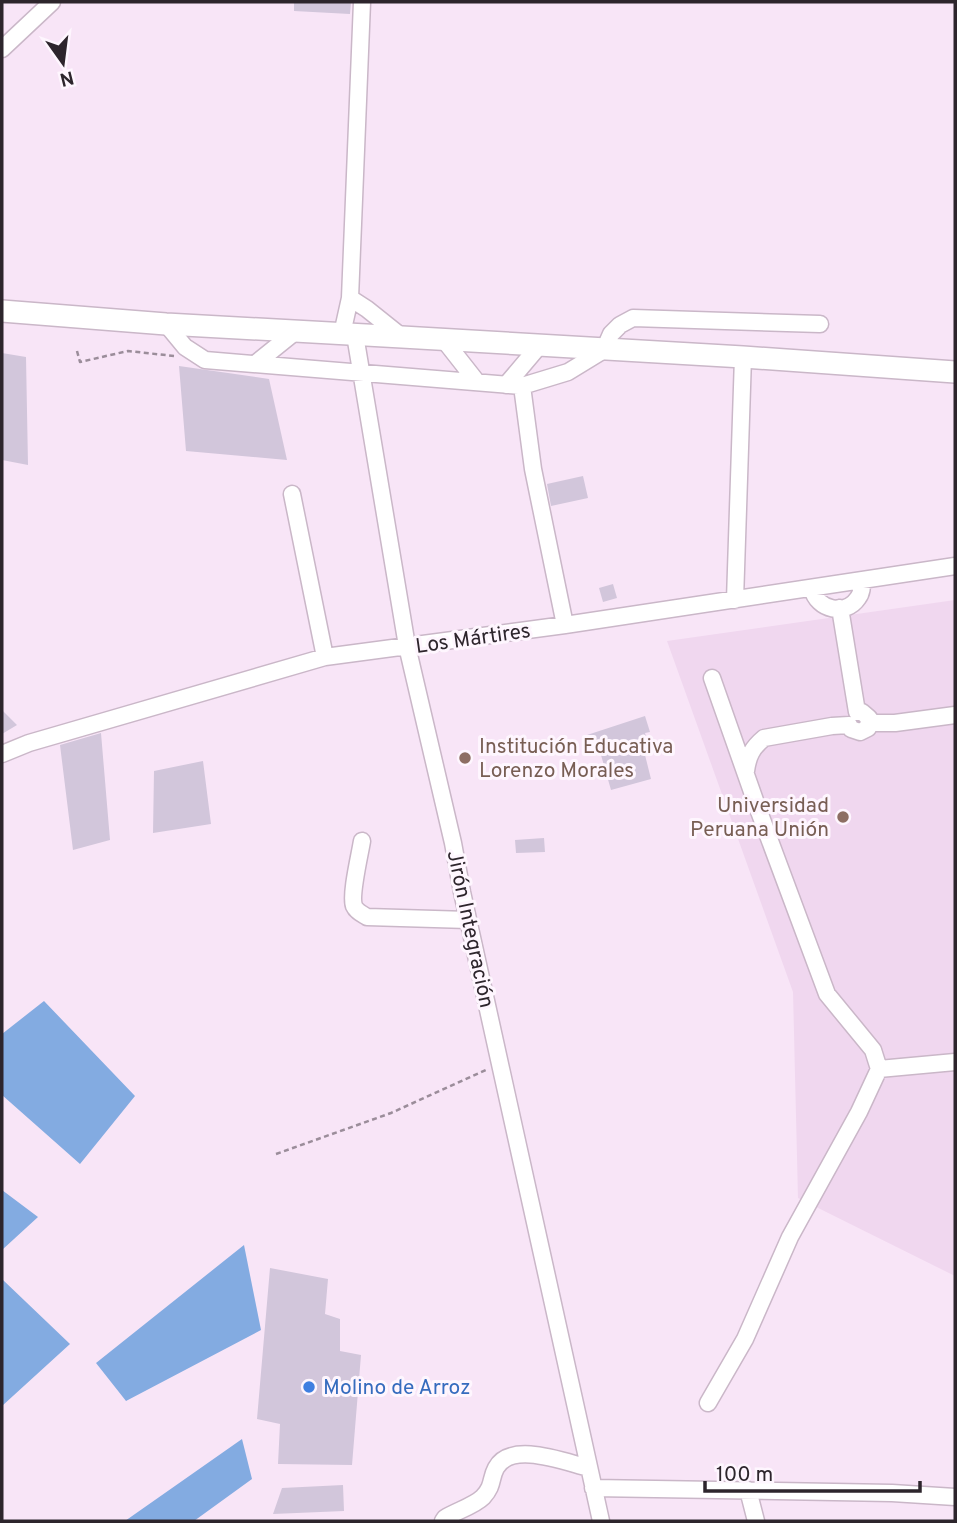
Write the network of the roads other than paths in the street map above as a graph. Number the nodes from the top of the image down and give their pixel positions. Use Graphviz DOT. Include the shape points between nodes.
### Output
graph roads {
  1 [pos="52,2"];
  2 [pos="362,2"];
  3 [pos="2,49"];
  4 [pos="350,298"];
  5 [pos="2,311"];
  6 [pos="166,324"];
  7 [pos="820,324"];
  8 [pos="296,331"];
  9 [pos="349,334"];
  10 [pos="402,337"];
  11 [pos="443,340"];
  12 [pos="539,346"];
  13 [pos="604,350"];
  14 [pos="743,357"];
  15 [pos="254,364"];
  16 [pos="955,372"];
  17 [pos="362,373"];
  18 [pos="477,382"];
  19 [pos="514,385"];
  20 [pos="292,494"];
  21 [pos="955,566"];
  22 [pos="862,581"];
  23 [pos="812,588"];
  24 [pos="735,600"];
  25 [pos="841,608"];
  26 [pos="565,625"];
  27 [pos="407,646"];
  28 [pos="325,657"];
  29 [pos="712,678"];
  30 [pos="955,715"];
  31 [pos="859,720"];
  32 [pos="2,754"];
  33 [pos="746,773"];
  34 [pos="362,841"];
  35 [pos="468,920"];
  36 [pos="955,1062"];
  37 [pos="879,1069"];
  38 [pos="708,1403"];
  39 [pos="589,1468"];
  40 [pos="593,1488"];
  41 [pos="748,1490"];
  42 [pos="955,1497"];
  43 [pos="443,1521"];
  44 [pos="601,1521"];
  45 [pos="756,1521"];
  1 -- 3 [label="street"];
  2 -- 4 [label="street"];
  4 -- 9 [label="street"];
  4 -- 10 [label="street"];
  5 -- 6 [label="main road"];
  6 -- 8 [label="main road"];
  6 -- 15 [label="street" via="185,347 205,360"];
  7 -- 13 [label="street" via="633,318 611,334"];
  8 -- 9 [label="main road"];
  8 -- 15 [label="street"];
  9 -- 10 [label="main road"];
  9 -- 17 [label="street, Jirón Integración"];
  10 -- 11 [label="main road"];
  11 -- 12 [label="main road"];
  11 -- 18 [label="street"];
  12 -- 13 [label="main road"];
  12 -- 19 [label="street"];
  13 -- 14 [label="main road"];
  13 -- 19 [label="street" via="568,372"];
  14 -- 16 [label="main road"];
  14 -- 24 [label="street"];
  15 -- 17 [label="street"];
  17 -- 18 [label="street"];
  17 -- 27 [label="street, Jirón Integración"];
  18 -- 19 [label="street"];
  19 -- 26 [label="street"];
  20 -- 28 [label="street"];
  21 -- 22 [label="street, Los Mártires"];
  22 -- 23 [label="street, Los Mártires"];
  22 -- 25 [label="street" via="857,600"];
  23 -- 24 [label="street, Los Mártires"];
  23 -- 25 [label="street" via="820,604"];
  24 -- 26 [label="street, Los Mártires"];
  25 -- 31 [label="street"];
  26 -- 27 [label="street, Los Mártires"];
  27 -- 28 [label="street, Los Mártires"];
  27 -- 35 [label="street, Jirón Integración"];
  28 -- 32 [label="street, Los Mártires"];
  29 -- 33 [label="street"];
  30 -- 31 [label="street" via="895,723"];
  31 -- 33 [label="street" via="764,738 750,752"];
  33 -- 37 [label="street" via="827,993 873,1051"];
  34 -- 35 [label="street" via="353,897 360,913 367,917"];
  35 -- 39 [label="street, Jirón Integración"];
  36 -- 37 [label="street"];
  37 -- 38 [label="street" via="790,1237 745,1339"];
  39 -- 40 [label="street, Jirón Integración"];
  39 -- 43 [label="street" via="537,1455 504,1459 485,1495"];
  40 -- 41 [label="street"];
  40 -- 44 [label="street, Jirón Integración"];
  41 -- 42 [label="street"];
  41 -- 45 [label="street"];
}
